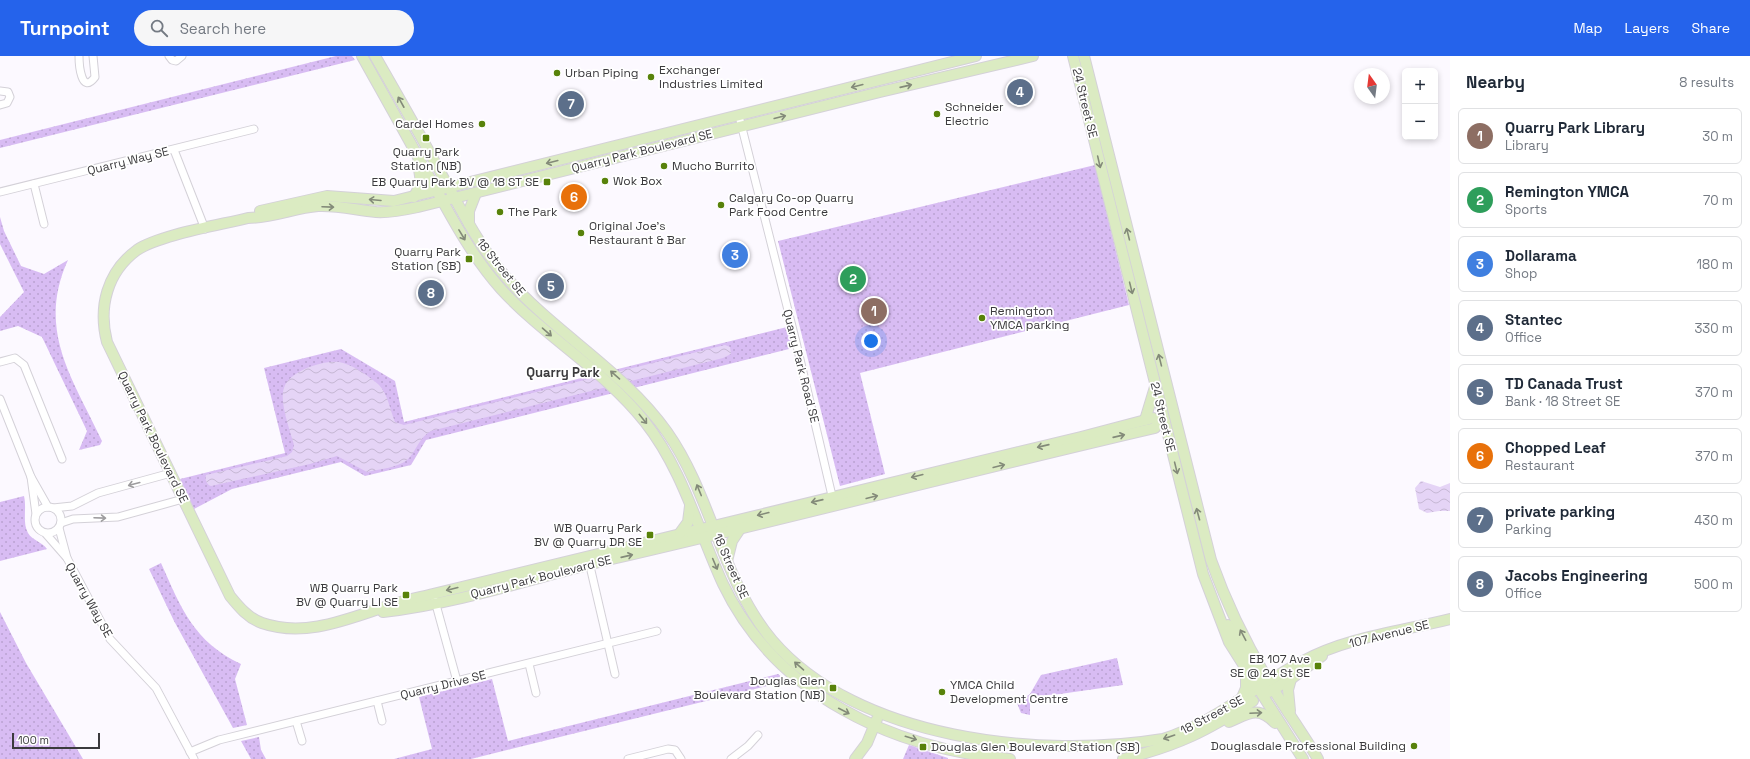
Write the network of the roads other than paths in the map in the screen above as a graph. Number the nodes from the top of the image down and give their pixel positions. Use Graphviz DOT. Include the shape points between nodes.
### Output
graph roads {
  1 [pos="79,56"];
  2 [pos="93,56"];
  3 [pos="169,56"];
  4 [pos="182,56"];
  5 [pos="362,56"];
  6 [pos="375,56"];
  7 [pos="976,56"];
  8 [pos="1033,56"];
  9 [pos="1073,56"];
  10 [pos="1084,56"];
  11 [pos="0,91"];
  12 [pos="0,105"];
  13 [pos="739,116"];
  14 [pos="742,127"];
  15 [pos="254,129"];
  16 [pos="174,150"];
  17 [pos="416,152"];
  18 [pos="34,184"];
  19 [pos="449,188"];
  20 [pos="437,191"];
  21 [pos="0,192"];
  22 [pos="476,193"];
  23 [pos="414,197"];
  24 [pos="454,198"];
  25 [pos="443,201"];
  26 [pos="248,218"];
  27 [pos="44,224"];
  28 [pos="470,226"];
  29 [pos="205,229"];
  30 [pos="0,362"];
  31 [pos="1155,385"];
  32 [pos="0,399"];
  33 [pos="1145,420"];
  34 [pos="1162,422"];
  35 [pos="62,459"];
  36 [pos="967,469"];
  37 [pos="171,473"];
  38 [pos="31,477"];
  39 [pos="183,499"];
  40 [pos="690,502"];
  41 [pos="833,502"];
  42 [pos="51,507"];
  43 [pos="36,514"];
  44 [pos="60,526"];
  45 [pos="700,528"];
  46 [pos="740,529"];
  47 [pos="715,530"];
  48 [pos="680,533"];
  49 [pos="46,534"];
  50 [pos="705,538"];
  51 [pos="67,558"];
  52 [pos="588,560"];
  53 [pos="727,561"];
  54 [pos="433,594"];
  55 [pos="436,604"];
  56 [pos="1213,604"];
  57 [pos="365,615"];
  58 [pos="1450,619"];
  59 [pos="657,631"];
  60 [pos="608,644"];
  61 [pos="1328,651"];
  62 [pos="529,664"];
  63 [pos="1246,670"];
  64 [pos="615,674"];
  65 [pos="1291,679"];
  66 [pos="457,681"];
  67 [pos="1265,688"];
  68 [pos="536,693"];
  69 [pos="1241,700"];
  70 [pos="377,701"];
  71 [pos="1291,715"];
  72 [pos="296,721"];
  73 [pos="382,721"];
  74 [pos="876,721"];
  75 [pos="1219,723"];
  76 [pos="758,735"];
  77 [pos="1290,739"];
  78 [pos="302,741"];
  79 [pos="190,752"];
  80 [pos="194,759"];
  81 [pos="628,759"];
  82 [pos="681,759"];
  83 [pos="731,759"];
  84 [pos="855,759"];
  85 [pos="1010,759"];
  86 [pos="1123,759"];
  87 [pos="1303,759"];
  88 [pos="1318,759"];
  1 -- 2 [label="street" via="81,76 87,82 95,77"];
  3 -- 4 [label="street" via="176,61"];
  5 -- 17 [label="main road, 18 Street SE"];
  19 -- 6 [label="main road, 18 Street SE, one-way"];
  7 -- 13 [label="main road, Quarry Park Boulevard SE, one-way"];
  14 -- 8 [label="main road, Quarry Park Boulevard SE, one-way"];
  9 -- 31 [label="main road, 24 Street SE, one-way"];
  67 -- 10 [label="main road, 24 Street SE, one-way" via="1211,560"];
  11 -- 12 [label="street" via="8,92 10,97 7,103"];
  13 -- 14 [label="street, Quarry Park Road SE"];
  13 -- 19 [label="main road, Quarry Park Boulevard SE, one-way"];
  14 -- 22 [label="main road, Quarry Park Boulevard SE"];
  14 -- 41 [label="street, Quarry Park Road SE"];
  15 -- 16 [label="street"];
  16 -- 18 [label="street, Quarry Way SE"];
  16 -- 29 [label="street, Quarry Way SE"];
  17 -- 20 [label="main road, 18 Street SE"];
  17 -- 23 [label="main road" via="421,184"];
  18 -- 21 [label="street, Quarry Way SE"];
  18 -- 27 [label="street"];
  19 -- 20 [label="main road, Quarry Park Boulevard SE"];
  19 -- 24 [label="main road, 18 Street SE"];
  20 -- 23 [label="main road, Quarry Park Boulevard SE"];
  20 -- 25 [label="main road, 18 Street SE"];
  22 -- 24 [label="main road, Quarry Park Boulevard SE"];
  22 -- 28 [label="main road" via="469,211"];
  23 -- 26 [label="main road, Quarry Park Boulevard SE, one-way" via="394,201 327,196 260,212"];
  24 -- 25 [label="main road, Quarry Park Boulevard SE"];
  24 -- 28 [label="main road, 18 Street SE"];
  26 -- 25 [label="main road, Quarry Park Boulevard SE, one-way" via="262,218 318,206 394,212"];
  25 -- 40 [label="main road, 18 Street SE, one-way" via="472,252 501,289 543,329 624,398 645,422 670,460"];
  26 -- 29 [label="main road, Quarry Park Boulevard SE"];
  47 -- 28 [label="main road, 18 Street SE, one-way" via="679,450 653,412 616,375 525,297 489,256"];
  29 -- 37 [label="main road, Quarry Park Boulevard SE" via="154,242 138,250 113,277 104,300 103,329 107,342"];
  30 -- 35 [label="street" via="15,358 24,365"];
  31 -- 33 [label="main road"];
  31 -- 34 [label="main road, 24 Street SE"];
  32 -- 38 [label="street"];
  33 -- 34 [label="main road" via="1153,418"];
  33 -- 36 [label="main road, one-way"];
  36 -- 34 [label="main road, one-way" via="1155,428"];
  34 -- 56 [label="main road, 24 Street SE, one-way"];
  36 -- 41 [label="main road"];
  37 -- 39 [label="main road, Quarry Park Boulevard SE"];
  37 -- 42 [label="street, one-way" via="98,493 72,506"];
  38 -- 42 [label="street"];
  38 -- 43 [label="street"];
  44 -- 39 [label="street, one-way" via="73,519 118,518"];
  39 -- 57 [label="main road, Quarry Park Boulevard SE" via="221,580 243,611 261,622 285,629 311,628"];
  40 -- 45 [label="main road, 18 Street SE"];
  40 -- 48 [label="main road" via="689,517"];
  41 -- 46 [label="main road"];
  41 -- 47 [label="main road, one-way"];
  42 -- 43 [label="street" via="41,509"];
  42 -- 44 [label="street" via="60,514"];
  43 -- 49 [label="street" via="36,526"];
  44 -- 49 [label="street" via="53,533"];
  44 -- 51 [label="street, Quarry Way SE"];
  45 -- 47 [label="main road, Quarry Park Boulevard SE"];
  45 -- 48 [label="main road, Quarry Park Boulevard SE"];
  45 -- 50 [label="main road, 18 Street SE"];
  46 -- 47 [label="main road"];
  46 -- 53 [label="main road" via="732,541"];
  47 -- 50 [label="main road, Quarry Park Boulevard SE"];
  47 -- 53 [label="main road, 18 Street SE"];
  48 -- 52 [label="main road, Quarry Park Boulevard SE"];
  49 -- 51 [label="street, Quarry Way SE"];
  52 -- 50 [label="main road, Quarry Park Boulevard SE, one-way"];
  50 -- 74 [label="main road, 18 Street SE, one-way" via="732,602 766,649 790,673 834,706"];
  51 -- 79 [label="street, Quarry Way SE" via="110,639 156,688"];
  52 -- 54 [label="main road, Quarry Park Boulevard SE, one-way"];
  52 -- 55 [label="main road, Quarry Park Boulevard SE"];
  52 -- 60 [label="street"];
  74 -- 53 [label="main road, 18 Street SE, one-way" via="830,691 788,657 756,619 738,588"];
  54 -- 55 [label="street"];
  54 -- 57 [label="main road, Quarry Park Boulevard SE" via="397,603"];
  55 -- 57 [label="main road, Quarry Park Boulevard SE"];
  55 -- 66 [label="street"];
  56 -- 63 [label="main road, 24 Street SE" via="1229,642"];
  56 -- 67 [label="main road" via="1221,613"];
  58 -- 61 [label="main road, 107 Avenue SE" via="1350,643"];
  59 -- 60 [label="street, Quarry Drive SE"];
  60 -- 62 [label="street, Quarry Drive SE"];
  60 -- 64 [label="street"];
  61 -- 65 [label="main road, 107 Avenue SE"];
  61 -- 67 [label="main road, 107 Avenue SE" via="1305,659"];
  62 -- 66 [label="street, Quarry Drive SE"];
  62 -- 68 [label="street"];
  63 -- 67 [label="main road, 24 Street SE"];
  63 -- 69 [label="main road" via="1246,688"];
  65 -- 67 [label="main road, 107 Avenue SE"];
  65 -- 71 [label="main road" via="1288,700"];
  66 -- 70 [label="street, Quarry Drive SE"];
  67 -- 69 [label="main road, 18 Street SE"];
  67 -- 71 [label="main road, 24 Street SE"];
  67 -- 75 [label="main road, 18 Street SE"];
  67 -- 77 [label="main road, 24 Street SE"];
  69 -- 74 [label="main road, 18 Street SE, one-way" via="1221,713 1178,733 1122,750 1093,753 1027,752 989,748"];
  70 -- 72 [label="street, Quarry Drive SE"];
  70 -- 73 [label="street"];
  71 -- 88 [label="main road, 24 Street SE"];
  72 -- 78 [label="street"];
  72 -- 79 [label="street, Quarry Drive SE" via="219,740"];
  74 -- 84 [label="main road" via="867,744"];
  74 -- 85 [label="main road, 18 Street SE, one-way" via="929,744"];
  75 -- 77 [label="main road, one-way" via="1263,712"];
  75 -- 86 [label="main road, 18 Street SE" via="1167,747"];
  76 -- 83 [label="street"];
  77 -- 87 [label="main road, 24 Street SE"];
  79 -- 80 [label="street, Quarry Way SE"];
  81 -- 82 [label="street" via="668,749 675,750"];
}
